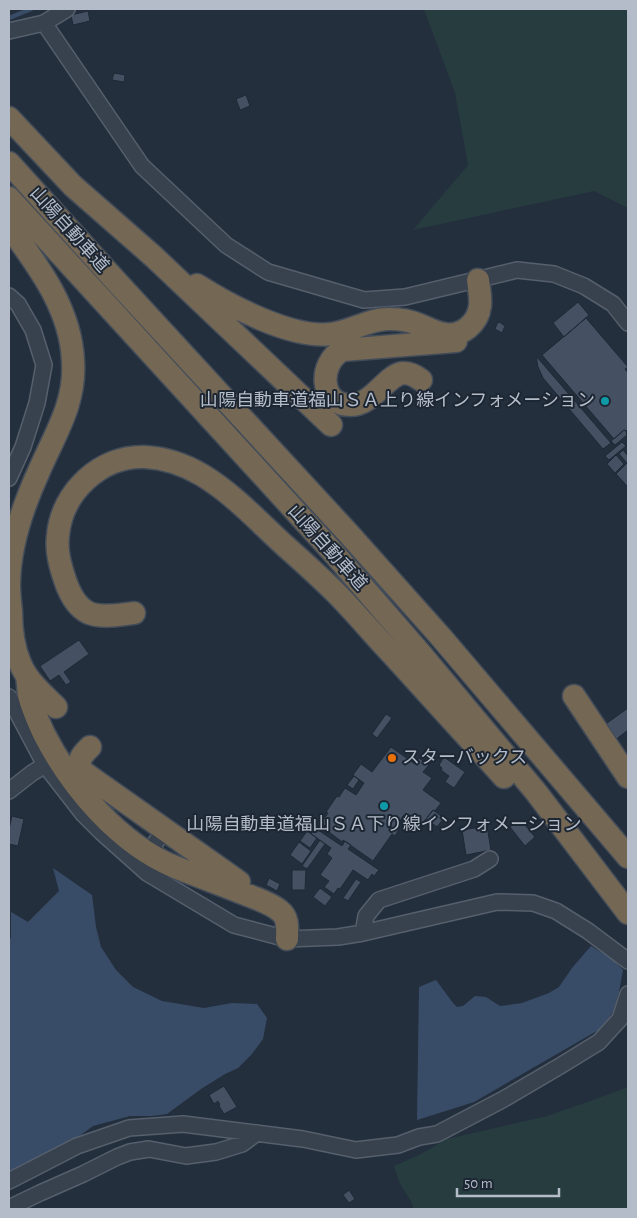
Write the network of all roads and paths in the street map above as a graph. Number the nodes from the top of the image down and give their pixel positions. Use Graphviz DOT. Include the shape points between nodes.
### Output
graph roads {
  1 [pos="67,9"];
  2 [pos="44,23"];
  3 [pos="9,31"];
  4 [pos="9,118"];
  5 [pos="9,163"];
  6 [pos="9,198"];
  7 [pos="9,226"];
  8 [pos="154,257"];
  9 [pos="478,280"];
  10 [pos="9,296"];
  11 [pos="377,320"];
  12 [pos="628,323"];
  13 [pos="308,334"];
  14 [pos="381,347"];
  15 [pos="330,362"];
  16 [pos="421,380"];
  17 [pos="331,425"];
  18 [pos="9,478"];
  19 [pos="134,613"];
  20 [pos="27,676"];
  21 [pos="574,696"];
  22 [pos="9,697"];
  23 [pos="56,707"];
  24 [pos="90,747"];
  25 [pos="46,766"];
  26 [pos="628,777"];
  27 [pos="9,791"];
  28 [pos="141,813"];
  29 [pos="172,835"];
  30 [pos="126,836"];
  31 [pos="628,857"];
  32 [pos="157,858"];
  33 [pos="490,859"];
  34 [pos="596,870"];
  35 [pos="628,912"];
  36 [pos="362,933"];
  37 [pos="287,939"];
  38 [pos="628,961"];
  39 [pos="628,994"];
  40 [pos="257,1133"];
  41 [pos="9,1181"];
  42 [pos="12,1209"];
  1 -- 2 [label="street"];
  2 -- 3 [label="street"];
  2 -- 9 [label="street" via="142,166 226,246 268,272 364,300 405,297"];
  4 -- 8 [label="highway" via="73,186"];
  5 -- 31 [label="highway, 山陽自動車道" via="433,628"];
  6 -- 34 [label="highway, 山陽自動車道" via="420,653 536,792"];
  7 -- 20 [label="highway" via="55,295 67,324 73,361 70,398 64,418 28,498 12,560 9,584 11,628 20,664"];
  8 -- 13 [label="highway" via="242,311"];
  8 -- 17 [label="highway"];
  9 -- 11 [label="highway" via="479,312 471,325 459,333 445,334 407,320"];
  9 -- 12 [label="street" via="517,270 554,274 584,286 613,304"];
  9 -- 14 [label="highway" via="484,307 472,333 459,341"];
  10 -- 18 [label="street" via="18,304 33,330 44,365 37,402"];
  11 -- 13 [label="highway" via="337,333"];
  11 -- 14 [label="street" via="368,336"];
  13 -- 15 [label="street" via="324,347"];
  14 -- 15 [label="highway" via="343,350"];
  15 -- 16 [label="highway" via="325,375 326,388 336,400 347,405 367,400 401,373"];
  19 -- 34 [label="highway" via="118,616 89,613 76,603 68,588 58,552 61,518 77,489 105,466 144,457 164,459 184,466 222,489 336,593 558,835"];
  20 -- 23 [label="highway"];
  20 -- 30 [label="highway" via="35,713 62,766 90,803"];
  21 -- 26 [label="highway"];
  22 -- 25 [label="street"];
  24 -- 28 [label="highway" via="79,762 83,772"];
  25 -- 27 [label="street"];
  25 -- 37 [label="street" via="83,814 147,873 234,925"];
  28 -- 29 [label="highway"];
  28 -- 30 [label="street" via="142,831 138,835"];
  29 -- 32 [label="street" via="160,837 156,842"];
  29 -- 37 [label="highway" via="236,880 286,907 289,919"];
  30 -- 32 [label="highway"];
  32 -- 37 [label="highway" via="276,907 286,918"];
  33 -- 36 [label="street" via="474,870 379,900 366,916"];
  34 -- 35 [label="highway, 山陽自動車道"];
  36 -- 37 [label="street"];
  36 -- 38 [label="street" via="497,902 533,903 556,911"];
  39 -- 40 [label="street" via="620,1019 599,1042 502,1100 437,1134 398,1145 356,1150"];
  40 -- 41 [label="street" via="183,1124 129,1128 77,1146"];
  40 -- 42 [label="street" via="242,1144 216,1152 186,1156 149,1149 130,1152"];
}
